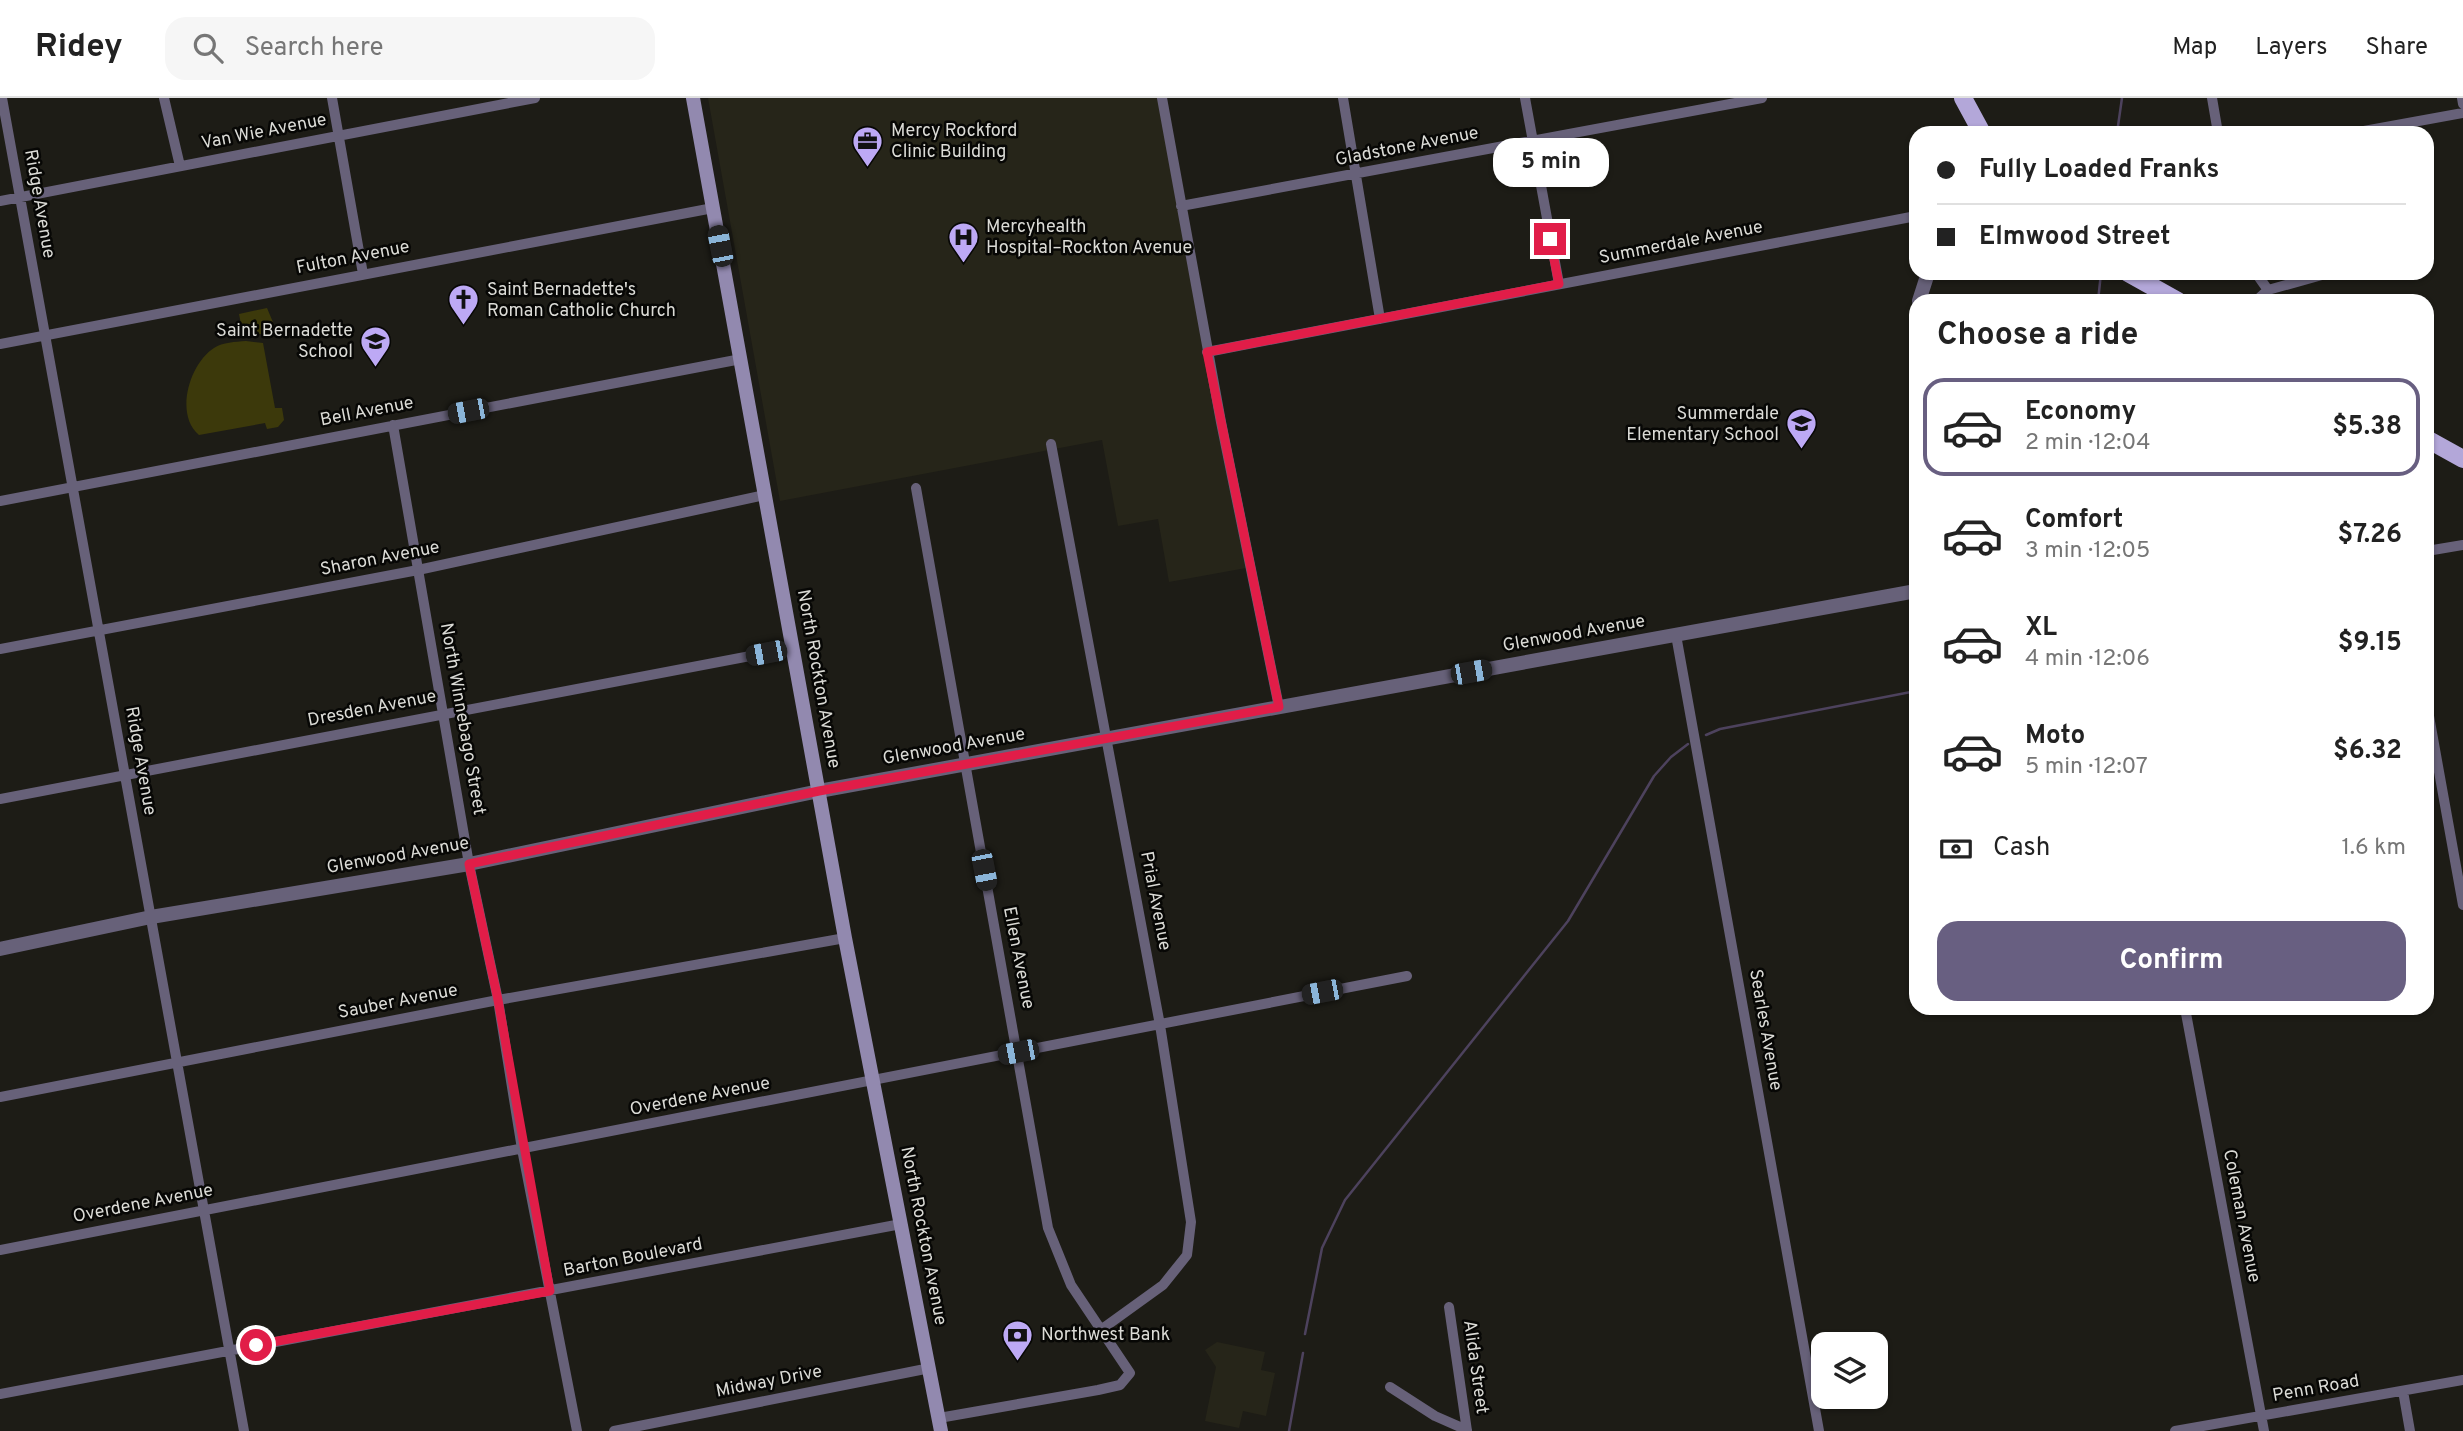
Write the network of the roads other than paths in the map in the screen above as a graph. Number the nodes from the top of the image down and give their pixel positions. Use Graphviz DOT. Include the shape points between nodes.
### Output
graph roads {
  1 [pos="2,98"];
  2 [pos="164,98"];
  3 [pos="332,98"];
  4 [pos="535,98"];
  5 [pos="693,98"];
  6 [pos="1162,98"];
  7 [pos="1343,98"];
  8 [pos="1525,98"];
  9 [pos="1762,98"];
  10 [pos="1963,98"];
  11 [pos="2212,98"];
  12 [pos="2462,98"];
  13 [pos="493,102"];
  14 [pos="2463,104"];
  15 [pos="2463,113"];
  16 [pos="1978,126"];
  17 [pos="2217,126"];
  18 [pos="2392,126"];
  19 [pos="339,136"];
  20 [pos="1533,142"];
  21 [pos="180,166"];
  22 [pos="1357,175"];
  23 [pos="20,198"];
  24 [pos="0,201"];
  25 [pos="1181,206"];
  26 [pos="713,208"];
  27 [pos="1909,218"];
  28 [pos="363,274"];
  29 [pos="2140,280"];
  30 [pos="2261,280"];
  31 [pos="2304,280"];
  32 [pos="1559,284"];
  33 [pos="2268,290"];
  34 [pos="2166,294"];
  35 [pos="2264,294"];
  36 [pos="1380,319"];
  37 [pos="45,335"];
  38 [pos="0,344"];
  39 [pos="1207,352"];
  40 [pos="741,359"];
  41 [pos="393,425"];
  42 [pos="2434,443"];
  43 [pos="1051,444"];
  44 [pos="2463,459"];
  45 [pos="72,486"];
  46 [pos="916,488"];
  47 [pos="765,495"];
  48 [pos="0,501"];
  49 [pos="2463,545"];
  50 [pos="2434,550"];
  51 [pos="418,570"];
  52 [pos="1909,592"];
  53 [pos="99,630"];
  54 [pos="1676,635"];
  55 [pos="792,648"];
  56 [pos="0,649"];
  57 [pos="1279,707"];
  58 [pos="444,713"];
  59 [pos="1106,740"];
  60 [pos="2434,744"];
  61 [pos="964,765"];
  62 [pos="125,776"];
  63 [pos="819,791"];
  64 [pos="0,799"];
  65 [pos="469,864"];
  66 [pos="2463,905"];
  67 [pos="151,918"];
  68 [pos="845,938"];
  69 [pos="0,948"];
  70 [pos="1407,976"];
  71 [pos="498,1000"];
  72 [pos="2186,1015"];
  73 [pos="1160,1025"];
  74 [pos="1018,1052"];
  75 [pos="177,1063"];
  76 [pos="873,1081"];
  77 [pos="0,1097"];
  78 [pos="522,1149"];
  79 [pos="204,1210"];
  80 [pos="901,1224"];
  81 [pos="0,1250"];
  82 [pos="550,1291"];
  83 [pos="1449,1307"];
  84 [pos="1102,1329"];
  85 [pos="230,1350"];
  86 [pos="930,1368"];
  87 [pos="2463,1380"];
  88 [pos="1390,1387"];
  89 [pos="2403,1391"];
  90 [pos="0,1394"];
  91 [pos="2261,1417"];
  92 [pos="940,1425"];
  93 [pos="1467,1430"];
  94 [pos="244,1431"];
  95 [pos="577,1431"];
  96 [pos="614,1431"];
  97 [pos="1819,1431"];
  98 [pos="2175,1431"];
  99 [pos="2264,1431"];
  100 [pos="2410,1431"];
  1 -- 23 [label="street, Ridge Avenue"];
  2 -- 21 [label="street"];
  3 -- 19 [label="street"];
  4 -- 13 [label="street, Van Wie Avenue"];
  5 -- 26 [label="main road, North Rockton Avenue"];
  6 -- 25 [label="street"];
  7 -- 22 [label="street"];
  8 -- 20 [label="street"];
  9 -- 20 [label="street, Gladstone Avenue"];
  10 -- 16 [label="main road"];
  11 -- 17 [label="street"];
  12 -- 14 [label="street"];
  13 -- 19 [label="street, Van Wie Avenue"];
  15 -- 18 [label="street"];
  19 -- 21 [label="street, Van Wie Avenue"];
  19 -- 28 [label="street"];
  20 -- 22 [label="street, Gladstone Avenue"];
  20 -- 32 [label="street"];
  21 -- 23 [label="street, Van Wie Avenue"];
  22 -- 25 [label="street, Gladstone Avenue"];
  22 -- 36 [label="street"];
  23 -- 24 [label="street, Van Wie Avenue"];
  23 -- 37 [label="street, Ridge Avenue"];
  25 -- 39 [label="street"];
  26 -- 28 [label="street, Fulton Avenue"];
  26 -- 40 [label="main road, North Rockton Avenue"];
  27 -- 32 [label="street, Summerdale Avenue"];
  28 -- 37 [label="street, Fulton Avenue"];
  29 -- 34 [label="main road"];
  30 -- 33 [label="street"];
  31 -- 33 [label="street"];
  32 -- 36 [label="street, Summerdale Avenue"];
  33 -- 35 [label="street"];
  36 -- 39 [label="street, Summerdale Avenue"];
  37 -- 38 [label="street, Fulton Avenue"];
  37 -- 45 [label="street, Ridge Avenue"];
  39 -- 57 [label="street"];
  40 -- 41 [label="street, Bell Avenue"];
  40 -- 47 [label="main road, North Rockton Avenue"];
  41 -- 45 [label="street, Bell Avenue"];
  41 -- 51 [label="street, North Winnebago Street"];
  42 -- 44 [label="main road"];
  43 -- 59 [label="street, Prial Avenue"];
  45 -- 48 [label="street, Bell Avenue"];
  45 -- 53 [label="street, Ridge Avenue"];
  46 -- 61 [label="street, Ellen Avenue"];
  47 -- 51 [label="street, Sharon Avenue"];
  47 -- 55 [label="main road, North Rockton Avenue"];
  49 -- 50 [label="street"];
  51 -- 53 [label="street, Sharon Avenue"];
  51 -- 58 [label="street, North Winnebago Street"];
  52 -- 54 [label="street, Glenwood Avenue"];
  53 -- 56 [label="street, Sharon Avenue"];
  53 -- 62 [label="street, Ridge Avenue"];
  54 -- 57 [label="street, Glenwood Avenue"];
  54 -- 97 [label="street, Searles Avenue"];
  55 -- 58 [label="street, Dresden Avenue"];
  55 -- 63 [label="main road, North Rockton Avenue"];
  57 -- 59 [label="street, Glenwood Avenue"];
  58 -- 62 [label="street, Dresden Avenue"];
  58 -- 65 [label="street, North Winnebago Street"];
  59 -- 61 [label="street, Glenwood Avenue"];
  59 -- 73 [label="street, Prial Avenue"];
  60 -- 66 [label="street"];
  61 -- 63 [label="street, Glenwood Avenue"];
  61 -- 74 [label="street, Ellen Avenue"];
  62 -- 64 [label="street, Dresden Avenue"];
  62 -- 67 [label="street, Ridge Avenue"];
  63 -- 65 [label="street, Glenwood Avenue"];
  63 -- 68 [label="main road, North Rockton Avenue"];
  65 -- 67 [label="street, Glenwood Avenue"];
  65 -- 71 [label="street, North Winnebago Street"];
  67 -- 69 [label="street, Glenwood Avenue"];
  67 -- 75 [label="street, Ridge Avenue"];
  68 -- 71 [label="street, Sauber Avenue"];
  68 -- 76 [label="main road, North Rockton Avenue"];
  70 -- 73 [label="street, Overdene Avenue"];
  71 -- 75 [label="street, Sauber Avenue"];
  71 -- 78 [label="street, North Winnebago Street"];
  72 -- 91 [label="street, Coleman Avenue"];
  73 -- 74 [label="street, Overdene Avenue"];
  73 -- 84 [label="street, Prial Avenue" via="1191,1222 1187,1255 1163,1285"];
  74 -- 76 [label="street, Overdene Avenue"];
  74 -- 84 [label="street, Ellen Avenue" via="1048,1228 1071,1285"];
  75 -- 77 [label="street, Sauber Avenue"];
  75 -- 79 [label="street, Ridge Avenue"];
  76 -- 78 [label="street, Overdene Avenue"];
  76 -- 80 [label="main road, North Rockton Avenue"];
  78 -- 79 [label="street, Overdene Avenue"];
  78 -- 82 [label="street, North Winnebago Street"];
  79 -- 81 [label="street, Overdene Avenue"];
  79 -- 85 [label="street, Ridge Avenue"];
  80 -- 82 [label="street, Barton Boulevard"];
  80 -- 86 [label="main road, North Rockton Avenue"];
  82 -- 85 [label="street, Barton Boulevard"];
  82 -- 95 [label="street, North Winnebago Street"];
  83 -- 93 [label="street, Alida Street"];
  84 -- 92 [label="street, Ellen Avenue" via="1130,1373 1121,1385"];
  85 -- 90 [label="street, Barton Boulevard"];
  85 -- 94 [label="street, Ridge Avenue"];
  86 -- 92 [label="main road, North Rockton Avenue"];
  86 -- 96 [label="street, Midway Drive"];
  87 -- 89 [label="street, Penn Road"];
  88 -- 93 [label="street"];
  89 -- 91 [label="street, Penn Road"];
  89 -- 100 [label="street"];
  91 -- 98 [label="street, Penn Road"];
  91 -- 99 [label="street, Coleman Avenue"];
}
